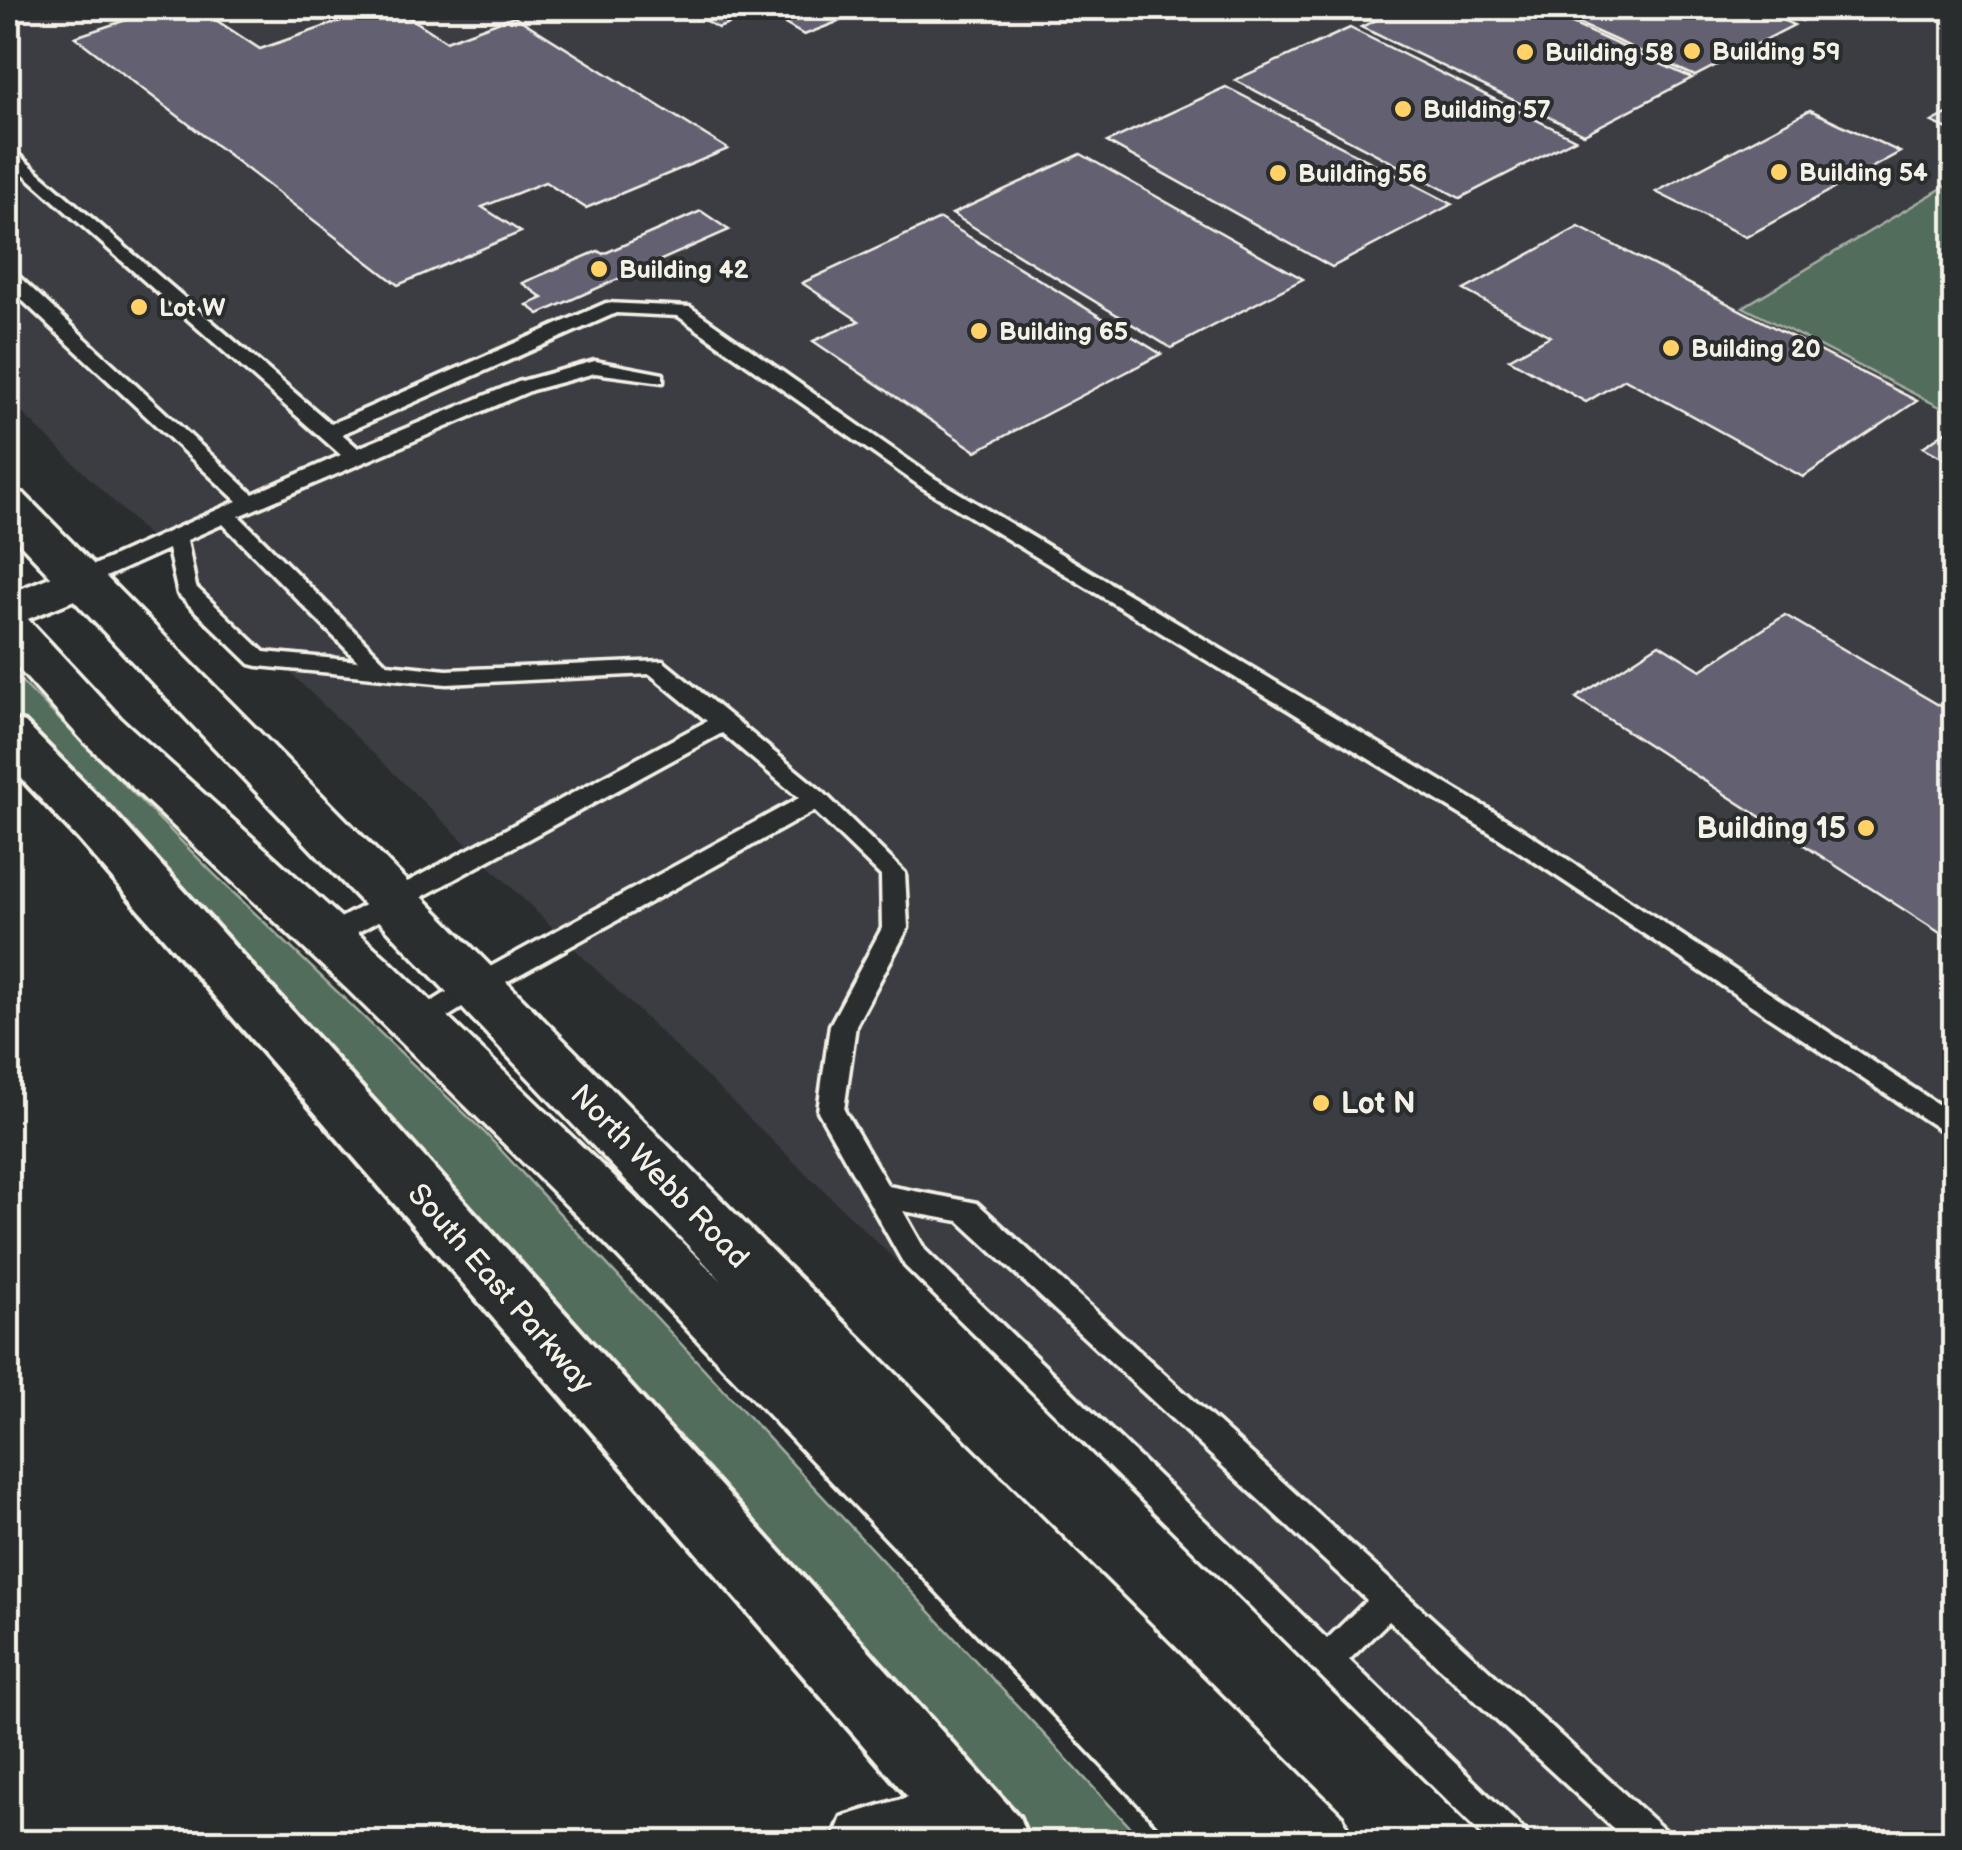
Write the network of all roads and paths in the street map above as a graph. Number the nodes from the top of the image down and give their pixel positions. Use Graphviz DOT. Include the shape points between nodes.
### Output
graph roads {
  1 [pos="8,151"];
  2 [pos="8,277"];
  3 [pos="656,378"];
  4 [pos="329,432"];
  5 [pos="355,456"];
  6 [pos="252,503"];
  7 [pos="8,504"];
  8 [pos="226,514"];
  9 [pos="176,536"];
  10 [pos="82,579"];
  11 [pos="8,612"];
  12 [pos="8,627"];
  13 [pos="378,668"];
  14 [pos="724,722"];
  15 [pos="8,735"];
  16 [pos="816,800"];
  17 [pos="394,902"];
  18 [pos="327,936"];
  19 [pos="477,986"];
  20 [pos="418,1023"];
  21 [pos="1954,1128"];
  22 [pos="880,1196"];
  23 [pos="1389,1600"];
  24 [pos="1326,1661"];
  25 [pos="982,1830"];
  26 [pos="867,1842"];
  27 [pos="1224,1842"];
  28 [pos="1316,1842"];
  29 [pos="1512,1842"];
  30 [pos="1652,1842"];
  1 -- 4 [label="lane"];
  2 -- 6 [label="lane"];
  3 -- 5 [label="lane" via="595,367 513,390"];
  4 -- 5 [label="lane"];
  4 -- 21 [label="lane" via="613,306 682,311 927,482 1508,832"];
  5 -- 6 [label="lane"];
  6 -- 8 [label="lane"];
  7 -- 10 [label="main road, North Webb Road"];
  8 -- 9 [label="lane"];
  8 -- 13 [label="lane"];
  9 -- 10 [label="lane"];
  9 -- 13 [label="lane" via="186,589 258,660"];
  10 -- 11 [label="main road"];
  10 -- 17 [label="main road, North Webb Road"];
  12 -- 18 [label="main road, North Webb Road" via="102,730"];
  13 -- 14 [label="lane" via="448,677 655,666"];
  14 -- 16 [label="lane"];
  14 -- 17 [label="lane"];
  15 -- 25 [label="street, South East Parkway" via="97,827"];
  16 -- 19 [label="lane"];
  16 -- 22 [label="lane" via="893,873 895,928 843,1025 831,1111"];
  17 -- 18 [label="lane"];
  17 -- 19 [label="main road, North Webb Road"];
  18 -- 20 [label="main road, North Webb Road"];
  19 -- 20 [label="lane"];
  19 -- 28 [label="main road, North Webb Road"];
  20 -- 27 [label="main road, North Webb Road" via="626,1224"];
  22 -- 23 [label="lane" via="967,1211"];
  22 -- 24 [label="lane" via="915,1258"];
  23 -- 24 [label="lane"];
  23 -- 30 [label="lane"];
  24 -- 29 [label="lane"];
  25 -- 26 [label="street"];
}
